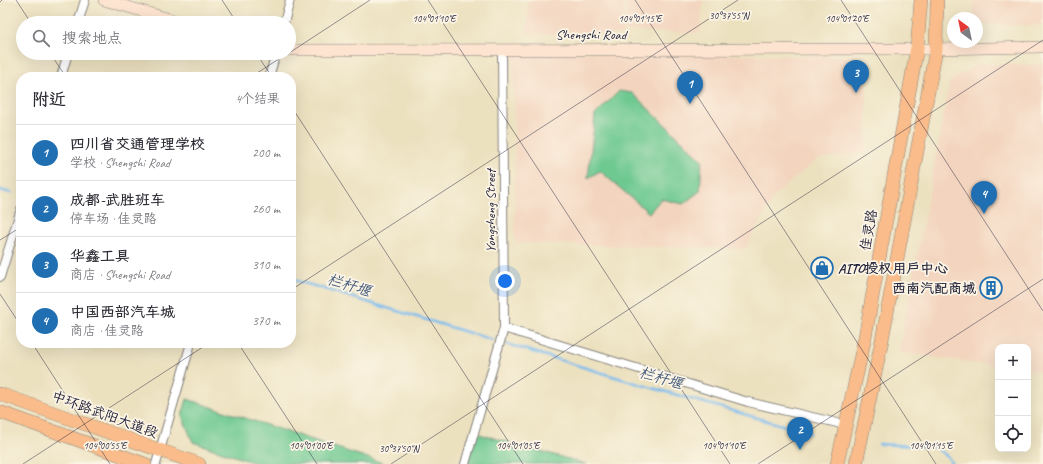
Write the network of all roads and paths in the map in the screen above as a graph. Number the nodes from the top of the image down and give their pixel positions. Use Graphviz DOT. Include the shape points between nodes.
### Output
graph roads {
  1 [pos="85,0"];
  2 [pos="104,0"];
  3 [pos="290,0"];
  4 [pos="921,0"];
  5 [pos="937,0"];
  6 [pos="80,16"];
  7 [pos="159,16"];
  8 [pos="286,16"];
  9 [pos="1043,47"];
  10 [pos="918,48"];
  11 [pos="502,49"];
  12 [pos="936,49"];
  13 [pos="296,50"];
  14 [pos="66,60"];
  15 [pos="274,60"];
  16 [pos="62,72"];
  17 [pos="270,72"];
  18 [pos="16,225"];
  19 [pos="0,277"];
  20 [pos="504,328"];
  21 [pos="189,348"];
  22 [pos="0,394"];
  23 [pos="0,412"];
  24 [pos="846,425"];
  25 [pos="159,451"];
  26 [pos="145,464"];
  27 [pos="156,464"];
  28 [pos="199,464"];
  29 [pos="465,464"];
  30 [pos="837,464"];
  31 [pos="856,464"];
  1 -- 6 [label="street"];
  2 -- 7 [label="street"];
  3 -- 8 [label="street"];
  4 -- 10 [label="main road, 佳灵路"];
  5 -- 12 [label="main road"];
  9 -- 12 [label="street, Shengshi Road"];
  10 -- 11 [label="street, Shengshi Road"];
  10 -- 12 [label="street, Shengshi Road"];
  10 -- 24 [label="main road, 佳灵路" via="865,337"];
  11 -- 13 [label="street, Shengshi Road"];
  11 -- 20 [label="street, Yongsheng Street"];
  12 -- 31 [label="main road" via="884,332"];
  14 -- 16 [label="street"];
  15 -- 17 [label="street"];
  18 -- 19 [label="street"];
  20 -- 24 [label="street" via="748,402"];
  20 -- 29 [label="street, Yongsheng Street"];
  21 -- 25 [label="street"];
  22 -- 25 [label="main road, 中环路武阳大道段"];
  23 -- 26 [label="main road"];
  24 -- 30 [label="main road, 佳灵路"];
  25 -- 27 [label="street"];
  25 -- 28 [label="main road, 中环路武阳大道段"];
}
